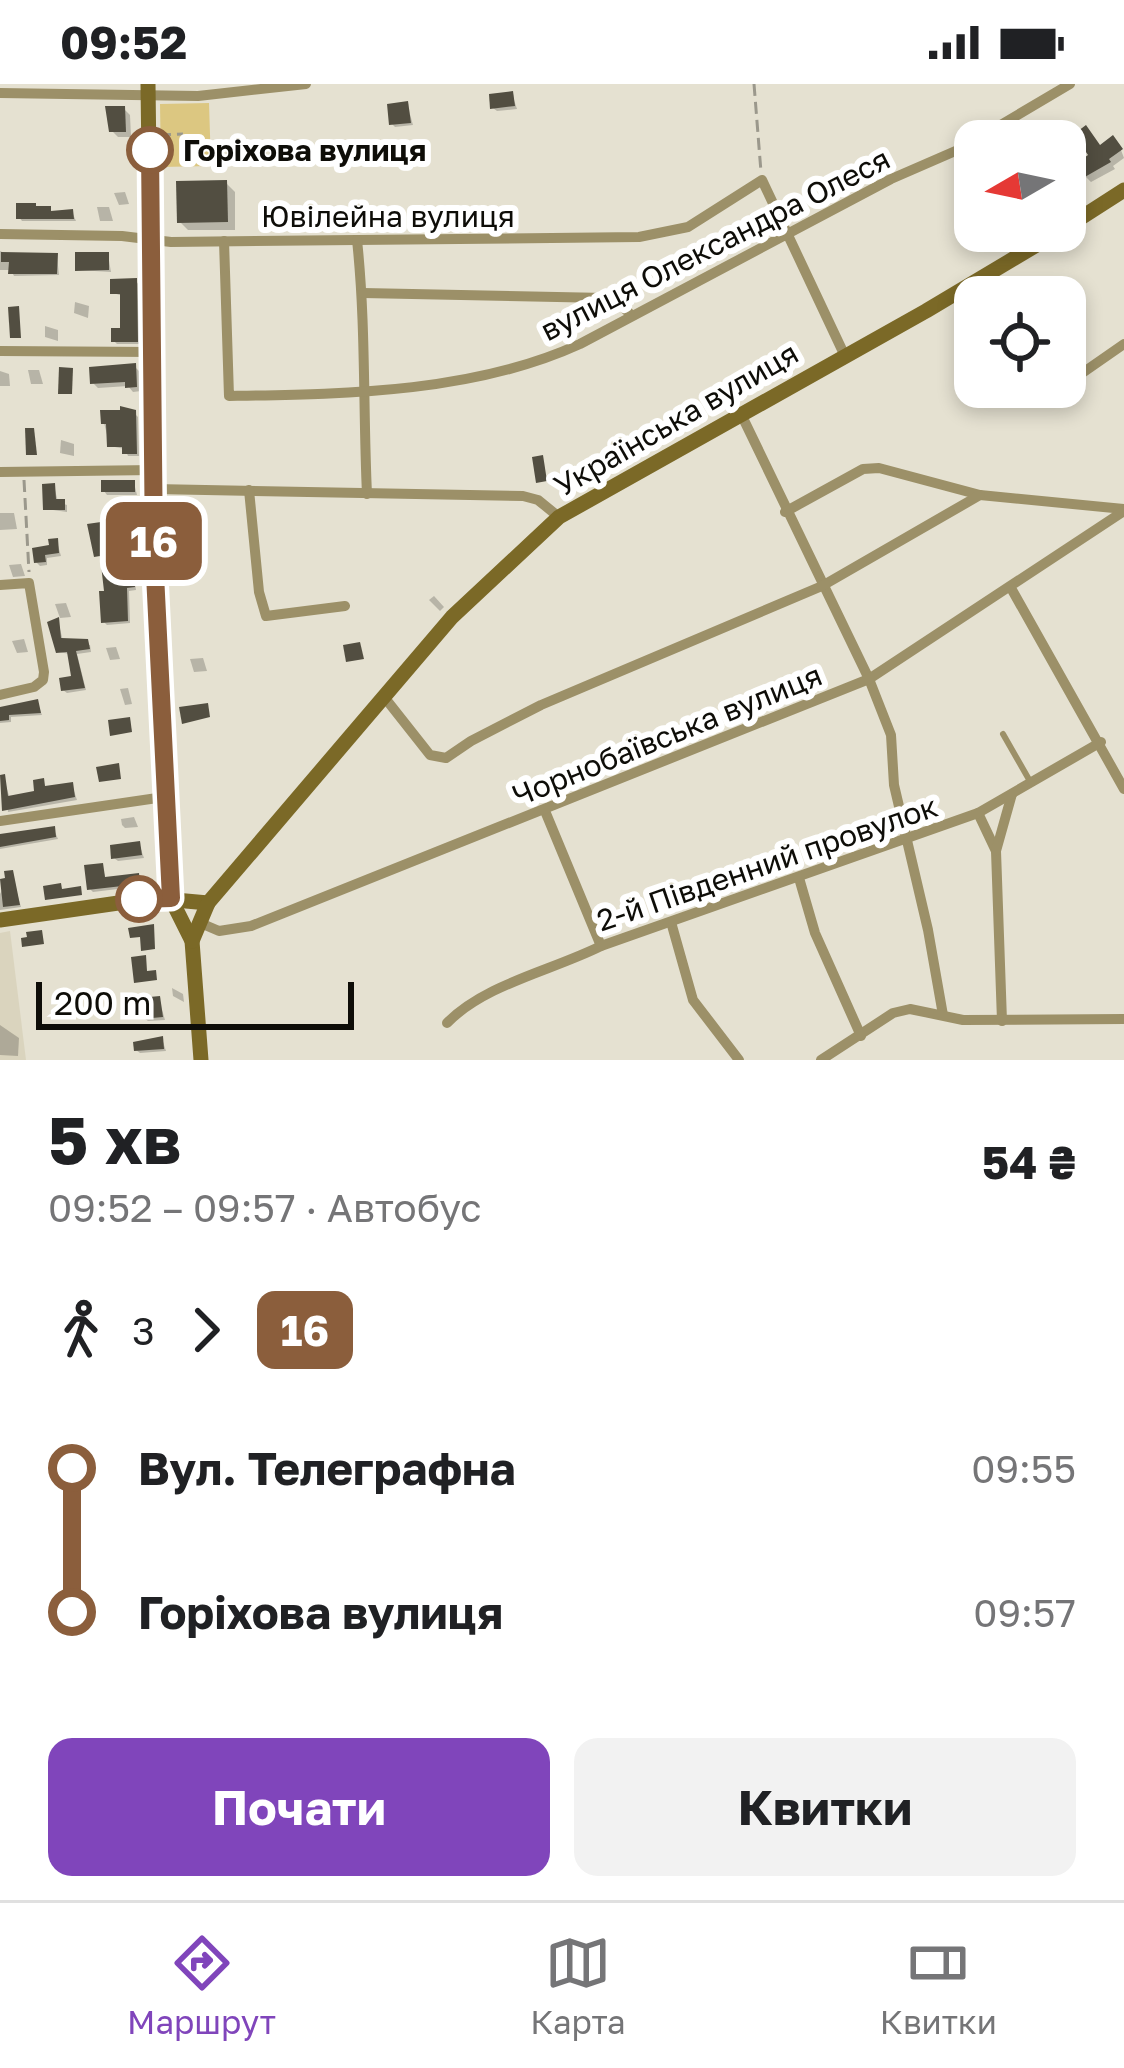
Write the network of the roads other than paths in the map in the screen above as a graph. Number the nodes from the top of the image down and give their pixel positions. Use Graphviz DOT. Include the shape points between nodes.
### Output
graph roads {
  1 [pos="305,84"];
  2 [pos="1070,84"];
  3 [pos="235,88"];
  4 [pos="148,89"];
  5 [pos="0,93"];
  6 [pos="1009,120"];
  7 [pos="954,152"];
  8 [pos="1124,190"];
  9 [pos="1086,215"];
  10 [pos="0,234"];
  11 [pos="790,234"];
  12 [pos="152,240"];
  13 [pos="357,240"];
  14 [pos="224,241"];
  15 [pos="1015,252"];
  16 [pos="1026,252"];
  17 [pos="1018,257"];
  18 [pos="363,293"];
  19 [pos="630,314"];
  20 [pos="1124,344"];
  21 [pos="0,351"];
  22 [pos="153,352"];
  23 [pos="844,354"];
  24 [pos="1086,370"];
  25 [pos="362,393"];
  26 [pos="741,414"];
  27 [pos="154,470"];
  28 [pos="0,472"];
  29 [pos="154,489"];
  30 [pos="249,490"];
  31 [pos="367,494"];
  32 [pos="980,495"];
  33 [pos="1087,506"];
  34 [pos="1124,510"];
  35 [pos="785,512"];
  36 [pos="559,517"];
  37 [pos="1094,531"];
  38 [pos="0,585"];
  39 [pos="822,586"];
  40 [pos="1011,588"];
  41 [pos="345,607"];
  42 [pos="869,679"];
  43 [pos="0,695"];
  44 [pos="385,698"];
  45 [pos="1003,734"];
  46 [pos="1101,742"];
  47 [pos="1030,783"];
  48 [pos="1124,789"];
  49 [pos="1012,794"];
  50 [pos="164,797"];
  51 [pos="545,811"];
  52 [pos="978,814"];
  53 [pos="0,821"];
  54 [pos="908,841"];
  55 [pos="996,851"];
  56 [pos="799,878"];
  57 [pos="171,898"];
  58 [pos="208,903"];
  59 [pos="0,920"];
  60 [pos="198,922"];
  61 [pos="671,922"];
  62 [pos="192,941"];
  63 [pos="601,946"];
  64 [pos="943,1015"];
  65 [pos="1124,1019"];
  66 [pos="1002,1022"];
  67 [pos="447,1023"];
  68 [pos="861,1036"];
  69 [pos="201,1060"];
  70 [pos="740,1060"];
  71 [pos="821,1060"];
  1 -- 3 [label="street"];
  2 -- 6 [label="street, вулиця Олександра Олеся"];
  3 -- 4 [label="street"];
  4 -- 5 [label="street"];
  4 -- 12 [label="street"];
  7 -- 11 [label="street, вулиця Олександра Олеся"];
  8 -- 9 [label="street, Українська вулиця"];
  10 -- 12 [label="street, Ювілейна вулиця"];
  11 -- 13 [label="street, Ювілейна вулиця" via="762,180 688,227 639,237"];
  11 -- 19 [label="street, вулиця Олександра Олеся"];
  11 -- 23 [label="street"];
  12 -- 14 [label="street, Ювілейна вулиця"];
  12 -- 22 [label="street"];
  13 -- 14 [label="street, Ювілейна вулиця"];
  13 -- 18 [label="street"];
  14 -- 25 [label="street, вулиця Олександра Олеся" via="230,396"];
  15 -- 17 [label="street"];
  16 -- 17 [label="street, Українська вулиця"];
  17 -- 23 [label="street, Українська вулиця"];
  18 -- 19 [label="street" via="606,298"];
  18 -- 25 [label="street"];
  19 -- 25 [label="street, вулиця Олександра Олеся" via="551,358"];
  20 -- 24 [label="street"];
  21 -- 22 [label="street"];
  22 -- 27 [label="street"];
  23 -- 26 [label="street, Українська вулиця"];
  25 -- 31 [label="street"];
  26 -- 35 [label="street"];
  26 -- 36 [label="street, Українська вулиця"];
  27 -- 28 [label="street"];
  27 -- 29 [label="street"];
  29 -- 30 [label="street"];
  29 -- 50 [label="street"];
  30 -- 31 [label="street"];
  30 -- 41 [label="street" via="266,616"];
  31 -- 36 [label="street" via="523,496"];
  32 -- 33 [label="street"];
  32 -- 35 [label="street" via="863,469"];
  32 -- 39 [label="street"];
  33 -- 34 [label="street"];
  33 -- 37 [label="street"];
  34 -- 37 [label="street, Чорнобаївська вулиця"];
  35 -- 39 [label="street"];
  36 -- 44 [label="street, Українська вулиця" via="491,577"];
  37 -- 40 [label="street, Чорнобаївська вулиця"];
  38 -- 43 [label="street" via="29,583 43,680"];
  39 -- 42 [label="street"];
  39 -- 44 [label="street" via="542,705 446,758 430,755"];
  40 -- 42 [label="street, Чорнобаївська вулиця"];
  40 -- 46 [label="street"];
  42 -- 51 [label="street, Чорнобаївська вулиця"];
  42 -- 54 [label="street" via="891,735"];
  44 -- 58 [label="street, Українська вулиця"];
  45 -- 47 [label="lane"];
  46 -- 47 [label="street, 2-й Південний провулок"];
  46 -- 48 [label="street"];
  47 -- 49 [label="street, 2-й Південний провулок"];
  49 -- 52 [label="street, 2-й Південний провулок"];
  49 -- 55 [label="street"];
  50 -- 53 [label="street"];
  50 -- 57 [label="street"];
  51 -- 60 [label="street, Чорнобаївська вулиця" via="251,926 219,932"];
  51 -- 63 [label="street"];
  52 -- 54 [label="street, 2-й Південний провулок"];
  52 -- 55 [label="street"];
  54 -- 56 [label="street, 2-й Південний провулок"];
  54 -- 64 [label="street"];
  55 -- 66 [label="street"];
  56 -- 61 [label="street, 2-й Південний провулок"];
  56 -- 68 [label="street"];
  57 -- 58 [label="street"];
  57 -- 59 [label="street"];
  57 -- 62 [label="street"];
  58 -- 60 [label="street, Українська вулиця"];
  60 -- 62 [label="street, Українська вулиця"];
  61 -- 63 [label="street, 2-й Південний провулок"];
  61 -- 70 [label="street" via="693,1000"];
  62 -- 69 [label="street"];
  63 -- 67 [label="street, 2-й Південний провулок" via="485,993"];
  64 -- 66 [label="street"];
  64 -- 68 [label="street" via="893,1013"];
  65 -- 66 [label="street"];
  68 -- 71 [label="street"];
}
